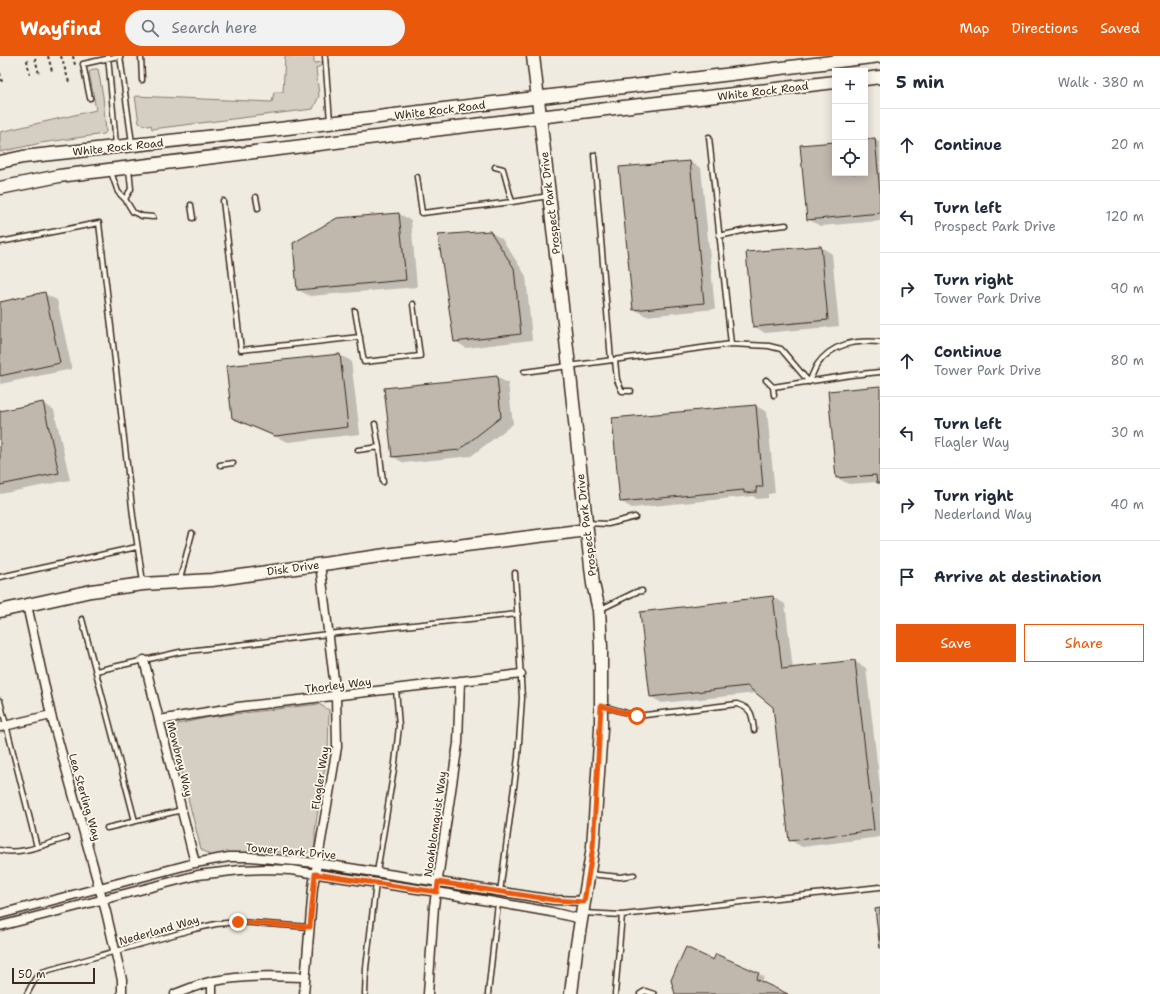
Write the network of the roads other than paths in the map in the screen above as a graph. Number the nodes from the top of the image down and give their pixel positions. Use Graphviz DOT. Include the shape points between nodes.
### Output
graph roads {
  1 [pos="120,56"];
  2 [pos="141,56"];
  3 [pos="325,56"];
  4 [pos="533,56"];
  5 [pos="880,56"];
  6 [pos="108,57"];
  7 [pos="880,77"];
  8 [pos="868,79"];
  9 [pos="142,80"];
  10 [pos="832,82"];
  11 [pos="90,98"];
  12 [pos="539,98"];
  13 [pos="539,116"];
  14 [pos="330,122"];
  15 [pos="709,137"];
  16 [pos="132,146"];
  17 [pos="116,147"];
  18 [pos="594,155"];
  19 [pos="0,162"];
  20 [pos="495,167"];
  21 [pos="129,168"];
  22 [pos="111,170"];
  23 [pos="417,177"];
  24 [pos="0,188"];
  25 [pos="549,196"];
  26 [pos="256,197"];
  27 [pos="125,199"];
  28 [pos="223,201"];
  29 [pos="512,202"];
  30 [pos="191,205"];
  31 [pos="258,208"];
  32 [pos="152,217"];
  33 [pos="193,218"];
  34 [pos="786,225"];
  35 [pos="719,236"];
  36 [pos="0,242"];
  37 [pos="413,304"];
  38 [pos="355,311"];
  39 [pos="360,337"];
  40 [pos="880,342"];
  41 [pos="731,344"];
  42 [pos="613,360"];
  43 [pos="569,366"];
  44 [pos="524,372"];
  45 [pos="880,372"];
  46 [pos="766,380"];
  47 [pos="809,382"];
  48 [pos="773,387"];
  49 [pos="632,391"];
  50 [pos="774,395"];
  51 [pos="375,424"];
  52 [pos="379,447"];
  53 [pos="358,450"];
  54 [pos="233,463"];
  55 [pos="220,465"];
  56 [pos="383,482"];
  57 [pos="635,517"];
  58 [pos="587,527"];
  59 [pos="192,532"];
  60 [pos="137,548"];
  61 [pos="320,564"];
  62 [pos="516,573"];
  63 [pos="0,577"];
  64 [pos="180,582"];
  65 [pos="143,584"];
  66 [pos="642,591"];
  67 [pos="27,605"];
  68 [pos="599,610"];
  69 [pos="0,611"];
  70 [pos="518,614"];
  71 [pos="82,619"];
  72 [pos="328,634"];
  73 [pos="144,660"];
  74 [pos="96,671"];
  75 [pos="520,674"];
  76 [pos="460,681"];
  77 [pos="396,689"];
  78 [pos="336,696"];
  79 [pos="0,701"];
  80 [pos="601,706"];
  81 [pos="51,715"];
  82 [pos="159,720"];
  83 [pos="3,726"];
  84 [pos="754,730"];
  85 [pos="182,810"];
  86 [pos="135,821"];
  87 [pos="107,828"];
  88 [pos="67,838"];
  89 [pos="37,847"];
  90 [pos="0,850"];
  91 [pos="195,863"];
  92 [pos="317,863"];
  93 [pos="377,872"];
  94 [pos="315,874"];
  95 [pos="589,874"];
  96 [pos="634,875"];
  97 [pos="438,882"];
  98 [pos="376,883"];
  99 [pos="880,887"];
  100 [pos="100,888"];
  101 [pos="437,892"];
  102 [pos="500,892"];
  103 [pos="103,899"];
  104 [pos="498,903"];
  105 [pos="582,911"];
  106 [pos="0,914"];
  107 [pos="622,915"];
  108 [pos="0,926"];
  109 [pos="310,927"];
  110 [pos="116,951"];
  111 [pos="304,978"];
  112 [pos="212,982"];
  113 [pos="27,994"];
  114 [pos="122,994"];
  115 [pos="175,994"];
  116 [pos="212,994"];
  117 [pos="304,994"];
  118 [pos="365,994"];
  119 [pos="428,994"];
  120 [pos="488,994"];
  121 [pos="571,994"];
  122 [pos="615,994"];
  123 [pos="640,994"];
  124 [pos="654,994"];
  1 -- 6 [label="lane"];
  1 -- 16 [label="lane"];
  2 -- 9 [label="lane"];
  3 -- 14 [label="lane"];
  4 -- 12 [label="main road, Prospect Park Drive"];
  5 -- 12 [label="main road, White Rock Road"];
  6 -- 11 [label="lane" via="83,64"];
  6 -- 17 [label="lane"];
  7 -- 8 [label="main road"];
  10 -- 13 [label="main road, White Rock Road"];
  12 -- 13 [label="main road, Prospect Park Drive"];
  12 -- 14 [label="main road, White Rock Road"];
  13 -- 21 [label="main road, White Rock Road"];
  13 -- 25 [label="main road, Prospect Park Drive"];
  14 -- 16 [label="main road, White Rock Road"];
  15 -- 35 [label="lane"];
  16 -- 17 [label="main road, White Rock Road"];
  17 -- 19 [label="main road, White Rock Road" via="23,157"];
  18 -- 42 [label="lane"];
  20 -- 29 [label="lane" via="503,169"];
  21 -- 22 [label="main road, White Rock Road"];
  21 -- 27 [label="lane" via="131,189"];
  22 -- 24 [label="main road, White Rock Road" via="45,178"];
  22 -- 27 [label="lane" via="118,192"];
  23 -- 29 [label="lane" via="422,213"];
  25 -- 29 [label="lane"];
  25 -- 43 [label="main road, Prospect Park Drive"];
  26 -- 31 [label="lane"];
  27 -- 32 [label="lane" via="133,212"];
  28 -- 39 [label="lane" via="241,350"];
  30 -- 33 [label="lane"];
  34 -- 35 [label="lane"];
  35 -- 41 [label="lane"];
  36 -- 60 [label="lane" via="99,222"];
  37 -- 39 [label="lane" via="420,356 364,362"];
  38 -- 39 [label="lane"];
  40 -- 47 [label="lane" via="853,342 828,352 817,365"];
  41 -- 42 [label="lane"];
  41 -- 47 [label="lane" via="781,349"];
  42 -- 43 [label="lane"];
  42 -- 49 [label="lane" via="622,391"];
  43 -- 44 [label="lane"];
  43 -- 58 [label="main road, Prospect Park Drive"];
  45 -- 47 [label="lane"];
  46 -- 48 [label="lane"];
  47 -- 48 [label="lane"];
  48 -- 50 [label="lane"];
  51 -- 52 [label="lane"];
  52 -- 53 [label="lane"];
  52 -- 56 [label="lane"];
  54 -- 55 [label="lane"];
  57 -- 58 [label="lane"];
  58 -- 61 [label="main road, Disk Drive"];
  58 -- 68 [label="main road, Prospect Park Drive" via="593,584"];
  59 -- 64 [label="lane"];
  60 -- 63 [label="lane"];
  60 -- 65 [label="lane"];
  61 -- 64 [label="main road, Disk Drive" via="212,580"];
  61 -- 72 [label="street, Flagler Way"];
  62 -- 70 [label="lane"];
  64 -- 65 [label="main road, Disk Drive"];
  65 -- 67 [label="main road, Disk Drive" via="91,591"];
  66 -- 68 [label="lane"];
  67 -- 69 [label="main road, Disk Drive"];
  67 -- 81 [label="street, Lea Sterling Way"];
  68 -- 80 [label="main road, Prospect Park Drive"];
  70 -- 72 [label="lane"];
  70 -- 75 [label="lane"];
  71 -- 74 [label="lane"];
  72 -- 73 [label="lane" via="180,652"];
  72 -- 78 [label="street, Flagler Way"];
  73 -- 74 [label="lane"];
  73 -- 82 [label="street, Mowbray Way"];
  74 -- 86 [label="lane"];
  75 -- 76 [label="street, Thorley Way"];
  75 -- 102 [label="lane" via="522,698 518,757"];
  76 -- 77 [label="street, Thorley Way"];
  76 -- 97 [label="street, Noahblomquist Way" via="458,743"];
  77 -- 78 [label="street, Thorley Way"];
  77 -- 93 [label="lane" via="399,726"];
  78 -- 82 [label="street, Thorley Way" via="238,707"];
  78 -- 92 [label="street, Flagler Way" via="337,747"];
  79 -- 83 [label="lane"];
  80 -- 84 [label="lane" via="637,716 737,704 746,707 752,714"];
  80 -- 95 [label="main road, Prospect Park Drive" via="593,847"];
  81 -- 83 [label="street"];
  81 -- 100 [label="street, Lea Sterling Way"];
  82 -- 85 [label="street, Mowbray Way"];
  83 -- 89 [label="lane"];
  85 -- 86 [label="lane"];
  85 -- 91 [label="street, Mowbray Way"];
  86 -- 87 [label="lane"];
  88 -- 89 [label="lane"];
  89 -- 90 [label="lane" via="13,851"];
  91 -- 92 [label="street, Tower Park Drive" via="250,857"];
  91 -- 100 [label="street, Tower Park Drive"];
  92 -- 93 [label="street, Tower Park Drive"];
  92 -- 94 [label="street, Flagler Way"];
  93 -- 97 [label="street, Tower Park Drive"];
  94 -- 98 [label="street, Tower Park Drive"];
  94 -- 103 [label="street, Tower Park Drive" via="267,869 217,872"];
  94 -- 109 [label="street, Flagler Way"];
  95 -- 96 [label="lane" via="620,877"];
  95 -- 105 [label="main road, Prospect Park Drive"];
  97 -- 101 [label="street, Noahblomquist Way"];
  97 -- 102 [label="street, Tower Park Drive"];
  98 -- 101 [label="street, Tower Park Drive"];
  98 -- 118 [label="lane"];
  99 -- 107 [label="lane"];
  100 -- 103 [label="street, Lea Sterling Way"];
  100 -- 106 [label="street, Tower Park Drive"];
  101 -- 104 [label="street, Tower Park Drive"];
  101 -- 119 [label="street, Noahblomquist Way"];
  102 -- 105 [label="street, Tower Park Drive" via="554,900"];
  103 -- 108 [label="street, Tower Park Drive"];
  103 -- 110 [label="street, Lea Sterling Way"];
  104 -- 105 [label="street, Tower Park Drive" via="551,912"];
  104 -- 120 [label="lane"];
  105 -- 107 [label="lane"];
  105 -- 121 [label="main road, Prospect Park Drive"];
  107 -- 122 [label="lane"];
  109 -- 110 [label="lane, Nederland Way" via="238,922 216,924"];
  109 -- 111 [label="street, Flagler Way"];
  110 -- 113 [label="lane, Nederland Way" via="42,972"];
  110 -- 114 [label="street, Lea Sterling Way"];
  111 -- 112 [label="street" via="232,978"];
  111 -- 117 [label="street, Flagler Way"];
  112 -- 115 [label="street"];
  112 -- 116 [label="street"];
  123 -- 124 [label="lane"];
}
